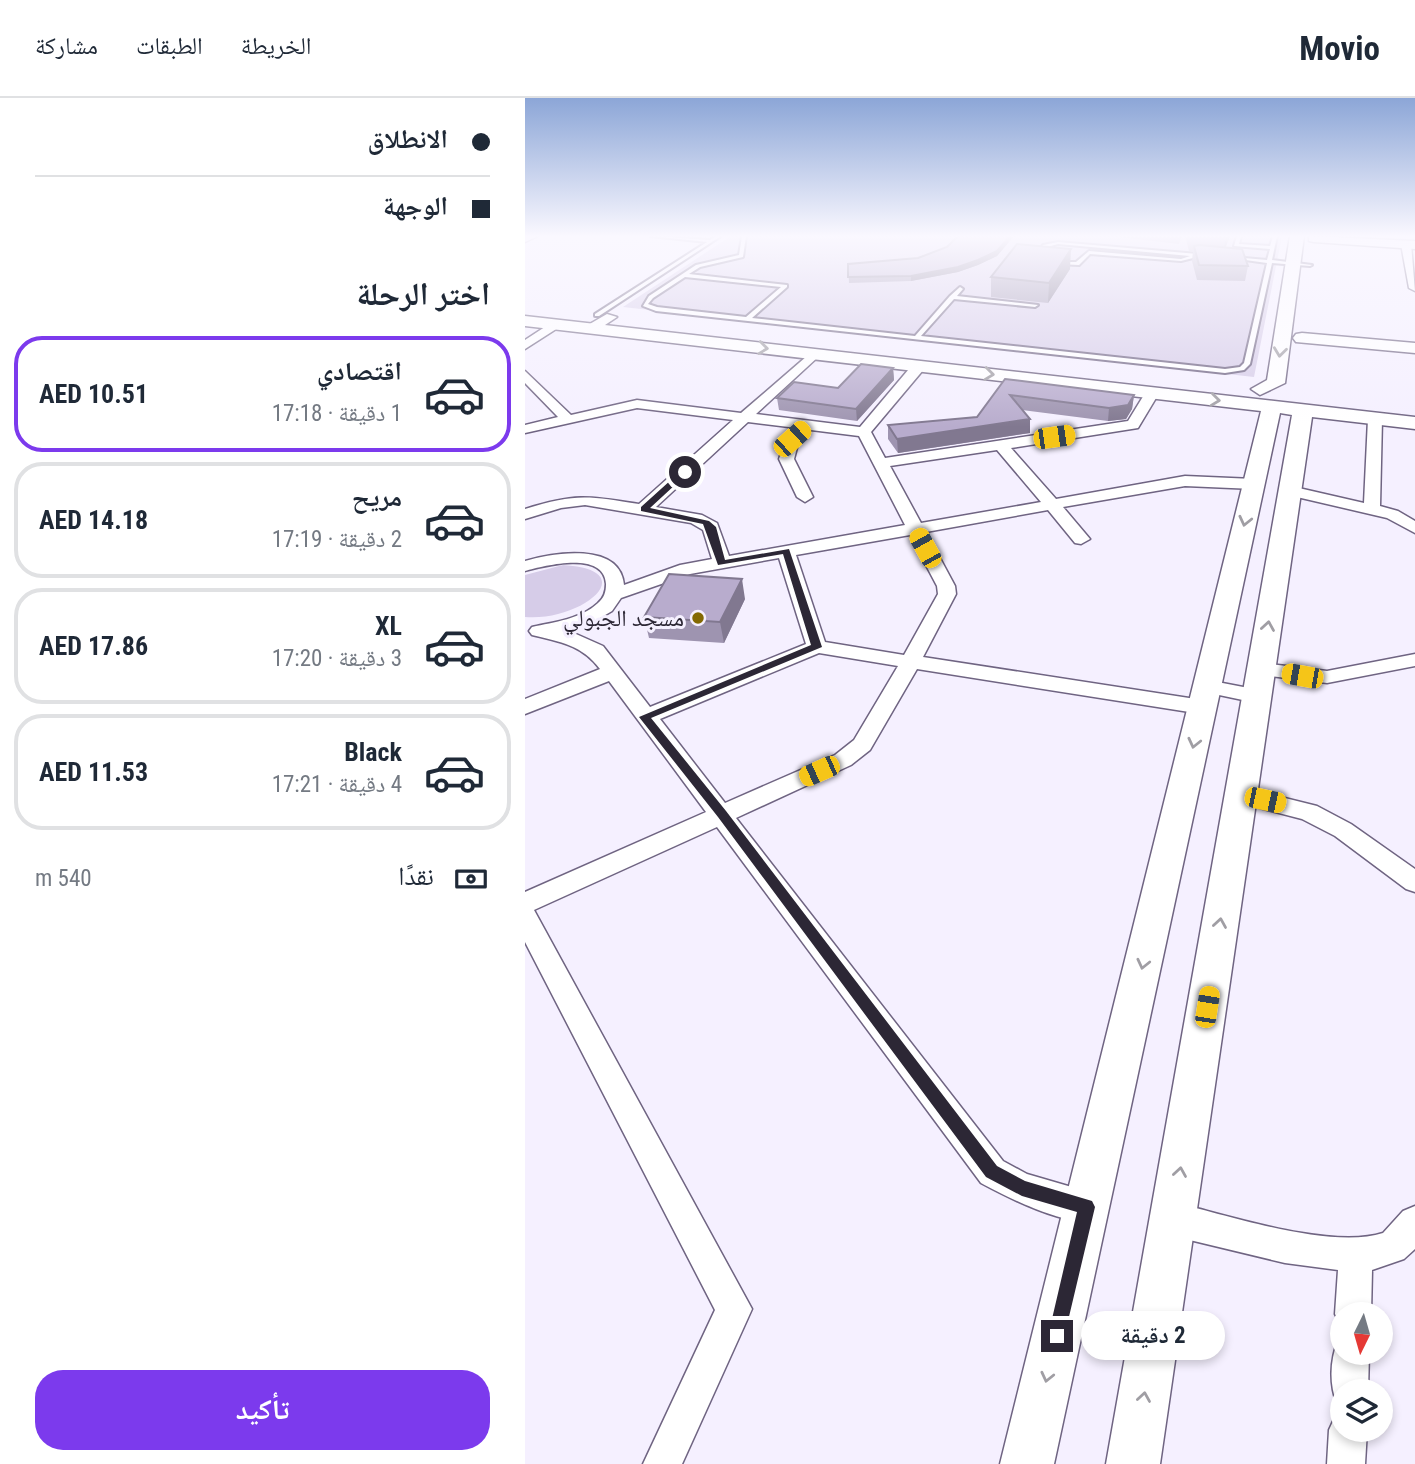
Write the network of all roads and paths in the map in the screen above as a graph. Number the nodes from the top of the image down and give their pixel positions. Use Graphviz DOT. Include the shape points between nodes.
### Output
graph roads {
  1 [pos="628,300"];
  2 [pos="652,300"];
  3 [pos="769,300"];
  4 [pos="950,300"];
  5 [pos="980,300"];
  6 [pos="1261,300"];
  7 [pos="1287,300"];
  8 [pos="1034,305"];
  9 [pos="525,307"];
  10 [pos="747,319"];
  11 [pos="600,320"];
  12 [pos="525,321"];
  13 [pos="558,324"];
  14 [pos="1415,340"];
  15 [pos="525,345"];
  16 [pos="1415,348"];
  17 [pos="814,354"];
  18 [pos="917,355"];
  19 [pos="525,375"];
  20 [pos="1152,393"];
  21 [pos="1278,402"];
  22 [pos="1415,407"];
  23 [pos="746,416"];
  24 [pos="566,418"];
  25 [pos="1375,419"];
  26 [pos="1415,423"];
  27 [pos="808,425"];
  28 [pos="525,429"];
  29 [pos="864,432"];
  30 [pos="1001,445"];
  31 [pos="879,463"];
  32 [pos="1254,484"];
  33 [pos="1290,491"];
  34 [pos="805,497"];
  35 [pos="1050,505"];
  36 [pos="1372,508"];
  37 [pos="644,509"];
  38 [pos="525,514"];
  39 [pos="1415,528"];
  40 [pos="915,529"];
  41 [pos="1081,539"];
  42 [pos="786,551"];
  43 [pos="526,562"];
  44 [pos="722,563"];
  45 [pos="686,569"];
  46 [pos="612,571"];
  47 [pos="615,594"];
  48 [pos="602,609"];
  49 [pos="532,630"];
  50 [pos="817,647"];
  51 [pos="596,650"];
  52 [pos="1415,660"];
  53 [pos="910,663"];
  54 [pos="612,672"];
  55 [pos="1259,682"];
  56 [pos="1205,697"];
  57 [pos="525,707"];
  58 [pos="645,717"];
  59 [pos="1241,795"];
  60 [pos="722,814"];
  61 [pos="1415,882"];
  62 [pos="525,903"];
  63 [pos="525,917"];
  64 [pos="1087,1207"];
  65 [pos="1173,1219"];
  66 [pos="1415,1223"];
  67 [pos="1356,1255"];
  68 [pos="1354,1302"];
  69 [pos="1347,1442"];
  70 [pos="662,1464"];
  71 [pos="1027,1464"];
  72 [pos="1133,1464"];
  73 [pos="1346,1464"];
  1 -- 11 [label="lane"];
  2 -- 10 [label="lane" via="645,305"];
  3 -- 10 [label="lane"];
  4 -- 18 [label="lane"];
  5 -- 8 [label="lane"];
  6 -- 18 [label="lane" via="1242,369"];
  7 -- 21 [label="street, one-way" via="1276,383"];
  9 -- 11 [label="street"];
  10 -- 18 [label="lane"];
  11 -- 13 [label="street"];
  11 -- 17 [label="street, one-way"];
  11 -- 18 [label="street"];
  12 -- 13 [label="street"];
  13 -- 15 [label="street"];
  14 -- 16 [label="street" via="1302,333"];
  17 -- 18 [label="street"];
  17 -- 23 [label="street"];
  18 -- 20 [label="street, one-way"];
  18 -- 21 [label="street"];
  18 -- 29 [label="street"];
  19 -- 24 [label="street"];
  20 -- 21 [label="street, one-way"];
  20 -- 30 [label="street" via="1133,425"];
  21 -- 22 [label="street"];
  21 -- 25 [label="street"];
  21 -- 32 [label="street"];
  21 -- 33 [label="street"];
  23 -- 24 [label="street" via="638,404"];
  23 -- 27 [label="street"];
  23 -- 37 [label="street"];
  24 -- 28 [label="street"];
  25 -- 26 [label="street"];
  25 -- 36 [label="street"];
  27 -- 29 [label="street"];
  27 -- 34 [label="street" via="789,443 786,463"];
  29 -- 31 [label="street"];
  30 -- 31 [label="street"];
  30 -- 35 [label="street"];
  31 -- 40 [label="street"];
  32 -- 35 [label="street" via="1185,481"];
  32 -- 56 [label="street, one-way"];
  33 -- 36 [label="street"];
  55 -- 33 [label="street, one-way"];
  35 -- 40 [label="street"];
  35 -- 41 [label="street"];
  36 -- 39 [label="street"];
  37 -- 38 [label="street" via="572,501"];
  37 -- 44 [label="street" via="706,522"];
  40 -- 42 [label="street"];
  40 -- 53 [label="street" via="947,594"];
  42 -- 44 [label="street"];
  42 -- 50 [label="street"];
  43 -- 46 [label="street" via="573,558 592,560"];
  44 -- 45 [label="street"];
  45 -- 46 [label="street"];
  45 -- 47 [label="street"];
  46 -- 47 [label="street" via="618,586"];
  47 -- 48 [label="street"];
  48 -- 49 [label="street" via="562,627"];
  48 -- 51 [label="street"];
  49 -- 51 [label="street" via="569,636"];
  50 -- 53 [label="street"];
  50 -- 58 [label="street"];
  51 -- 54 [label="street"];
  52 -- 55 [label="street" via="1327,677"];
  53 -- 56 [label="street"];
  53 -- 60 [label="street" via="876,727 843,760"];
  54 -- 57 [label="street"];
  54 -- 58 [label="street"];
  55 -- 56 [label="street"];
  55 -- 59 [label="street"];
  56 -- 64 [label="street, one-way"];
  58 -- 60 [label="street"];
  59 -- 61 [label="street" via="1309,812 1343,830"];
  65 -- 59 [label="street, one-way"];
  60 -- 62 [label="street"];
  60 -- 64 [label="street" via="992,1172 1022,1188"];
  63 -- 70 [label="street" via="734,1309"];
  64 -- 71 [label="street, one-way"];
  65 -- 67 [label="street" via="1319,1252"];
  72 -- 65 [label="street, one-way"];
  66 -- 67 [label="street" via="1391,1248"];
  67 -- 68 [label="street"];
  69 -- 73 [label="street"];
}
